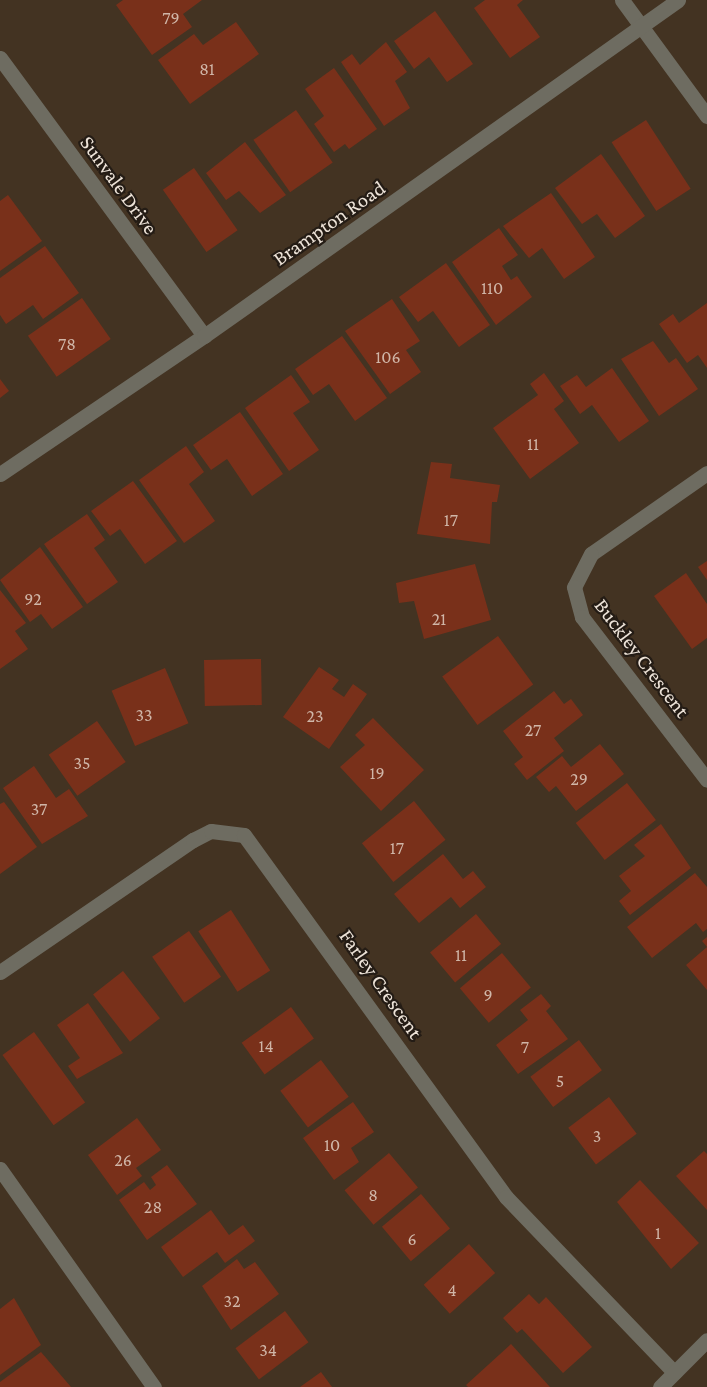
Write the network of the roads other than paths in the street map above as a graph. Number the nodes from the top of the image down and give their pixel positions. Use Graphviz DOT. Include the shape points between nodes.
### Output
graph roads {
  1 [pos="622,0"];
  2 [pos="678,0"];
  3 [pos="641,26"];
  4 [pos="0,58"];
  5 [pos="707,116"];
  6 [pos="204,336"];
  7 [pos="707,473"];
  8 [pos="0,474"];
  9 [pos="707,780"];
  10 [pos="0,972"];
  11 [pos="0,1169"];
  12 [pos="707,1340"];
  13 [pos="674,1372"];
  14 [pos="154,1387"];
  15 [pos="660,1387"];
  1 -- 3 [label="street"];
  2 -- 3 [label="street, Brampton Road"];
  3 -- 5 [label="street"];
  3 -- 6 [label="street, Brampton Road"];
  4 -- 6 [label="street, Sunvale Drive"];
  6 -- 8 [label="street, Brampton Road"];
  7 -- 9 [label="street, Buckley Crescent" via="591,554 574,587 582,617"];
  10 -- 13 [label="street, Farley Crescent" via="193,840 212,831 244,834 506,1197"];
  11 -- 14 [label="street"];
  12 -- 13 [label="street"];
  13 -- 15 [label="street"];
}
